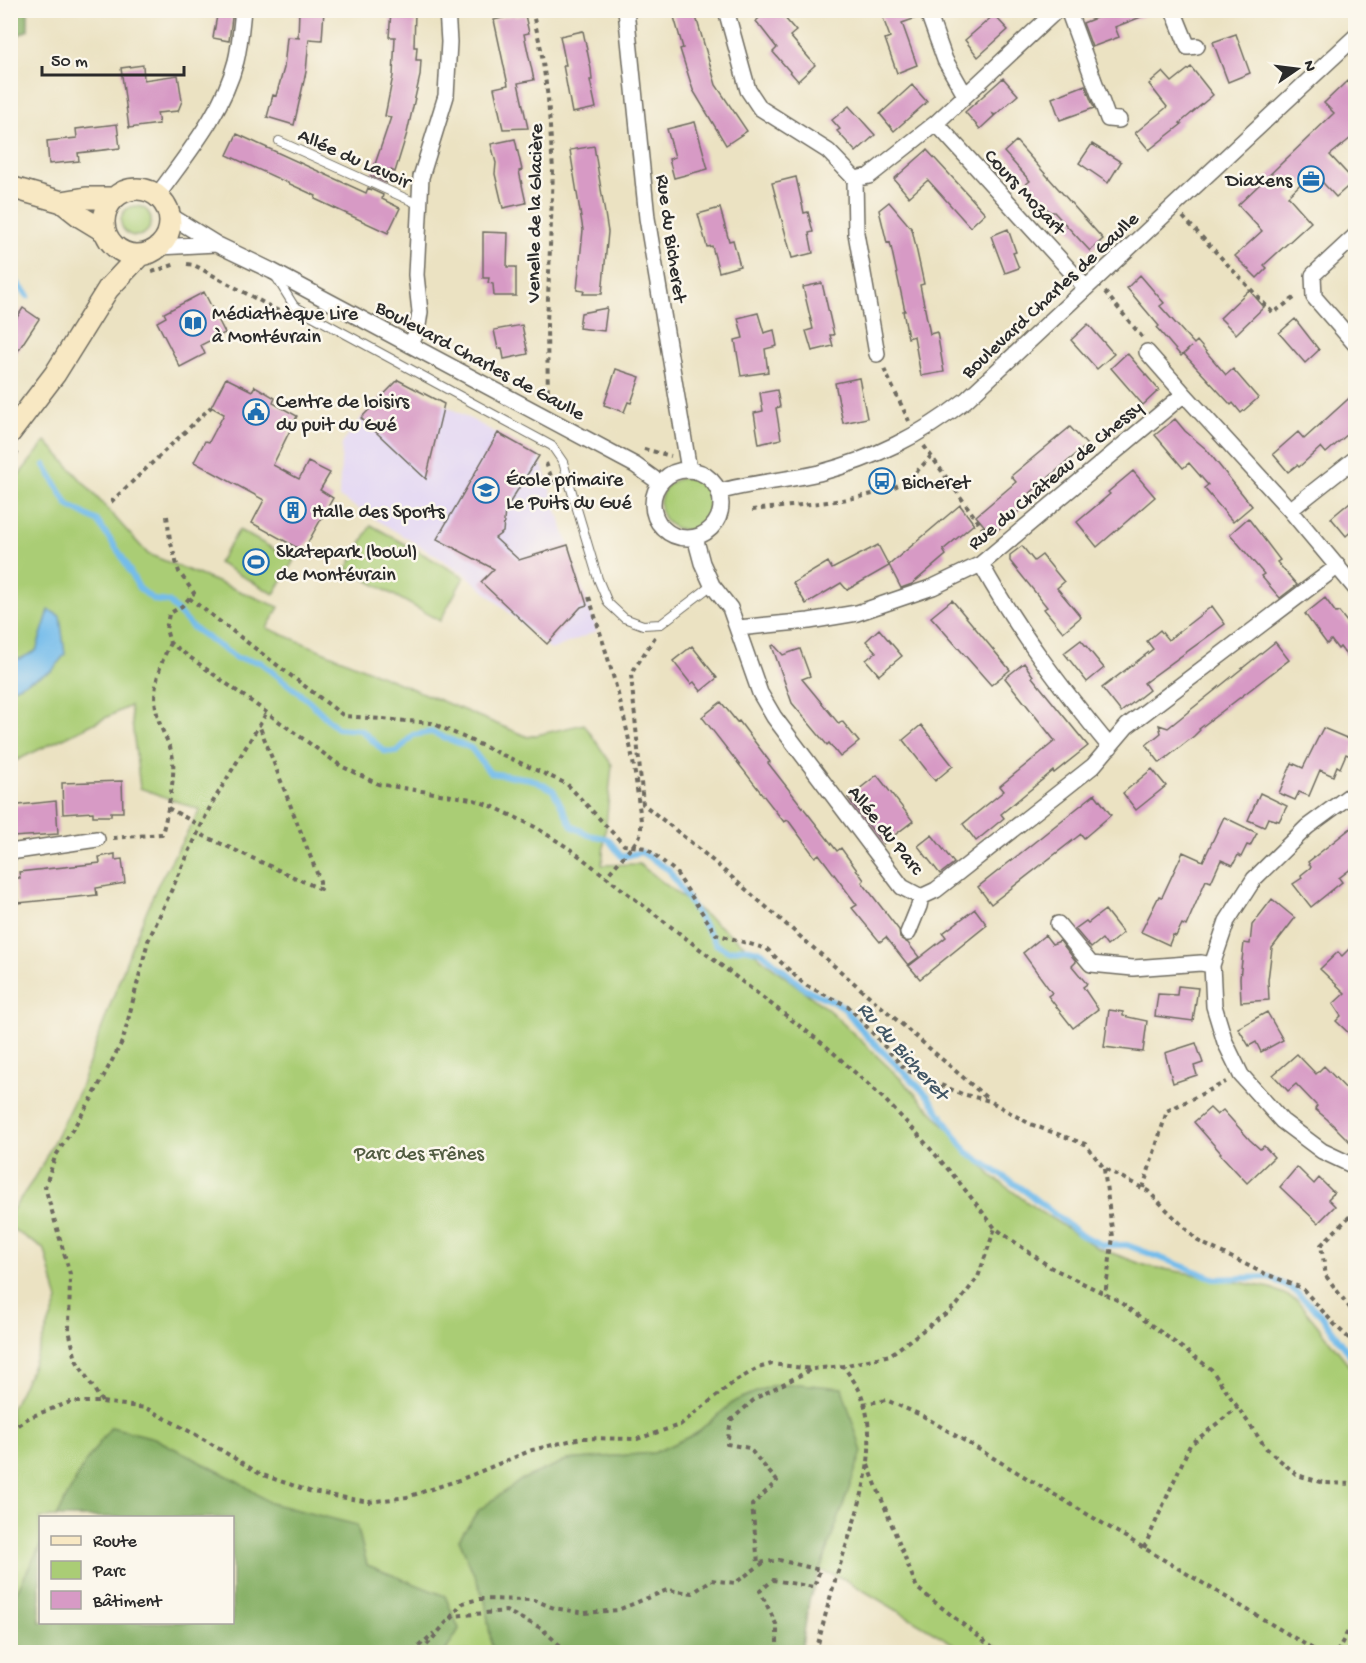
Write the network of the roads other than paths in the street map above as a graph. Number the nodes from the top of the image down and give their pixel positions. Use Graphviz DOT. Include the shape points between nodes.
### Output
graph roads {
  1 [pos="243,10"];
  2 [pos="447,10"];
  3 [pos="626,10"];
  4 [pos="726,10"];
  5 [pos="927,10"];
  6 [pos="1057,10"];
  7 [pos="1068,10"];
  8 [pos="1173,10"];
  9 [pos="1356,36"];
  10 [pos="1197,46"];
  11 [pos="965,95"];
  12 [pos="1119,120"];
  13 [pos="936,123"];
  14 [pos="279,141"];
  15 [pos="855,179"];
  16 [pos="10,187"];
  17 [pos="157,196"];
  18 [pos="114,198"];
  19 [pos="62,202"];
  20 [pos="418,204"];
  21 [pos="169,215"];
  22 [pos="1356,235"];
  23 [pos="108,237"];
  24 [pos="216,244"];
  25 [pos="159,247"];
  26 [pos="141,266"];
  27 [pos="272,271"];
  28 [pos="1090,284"];
  29 [pos="108,289"];
  30 [pos="410,345"];
  31 [pos="1356,345"];
  32 [pos="1147,352"];
  33 [pos="877,354"];
  34 [pos="1184,394"];
  35 [pos="10,433"];
  36 [pos="1356,458"];
  37 [pos="689,470"];
  38 [pos="660,483"];
  39 [pos="719,492"];
  40 [pos="1290,510"];
  41 [pos="695,537"];
  42 [pos="981,564"];
  43 [pos="1338,566"];
  44 [pos="712,585"];
  45 [pos="1356,589"];
  46 [pos="738,628"];
  47 [pos="1110,747"];
  48 [pos="1356,791"];
  49 [pos="98,839"];
  50 [pos="10,852"];
  51 [pos="921,897"];
  52 [pos="1058,924"];
  53 [pos="908,933"];
  54 [pos="1212,965"];
  55 [pos="1356,1167"];
  1 -- 17 [label="street" via="236,61 223,94 194,146"];
  2 -- 20 [label="street" via="446,96 421,177"];
  3 -- 37 [label="street, Rue du Bicheret" via="646,218"];
  4 -- 15 [label="street" via="748,90 760,108 828,151"];
  5 -- 11 [label="street" via="945,60"];
  6 -- 11 [label="street"];
  7 -- 12 [label="street" via="1108,119"];
  8 -- 10 [label="street" via="1188,47"];
  9 -- 28 [label="street, Boulevard Charles de Gaulle"];
  11 -- 13 [label="street"];
  13 -- 15 [label="street" via="869,176"];
  13 -- 28 [label="street, Cours Mozart"];
  14 -- 20 [label="lane, Allée du Lavoir"];
  15 -- 33 [label="street" via="856,233"];
  16 -- 19 [label="main road"];
  17 -- 18 [label="main road" via="131,189"];
  17 -- 21 [label="main road"];
  18 -- 19 [label="main road"];
  18 -- 23 [label="main road" via="104,213"];
  19 -- 23 [label="main road"];
  20 -- 30 [label="street" via="416,275 420,312"];
  21 -- 24 [label="street, Boulevard Charles de Gaulle"];
  21 -- 25 [label="main road" via="169,232"];
  22 -- 31 [label="street" via="1313,275 1314,297"];
  23 -- 26 [label="main road"];
  23 -- 29 [label="main road"];
  24 -- 25 [label="street, Boulevard Charles de Gaulle"];
  24 -- 27 [label="street, Boulevard Charles de Gaulle"];
  25 -- 26 [label="main road"];
  26 -- 29 [label="main road"];
  27 -- 30 [label="street, Boulevard Charles de Gaulle"];
  27 -- 44 [label="lane" via="294,306 552,446 563,462 608,603 624,618 643,625 660,624"];
  28 -- 39 [label="street, Boulevard Charles de Gaulle" via="966,400 917,435 860,460 817,473"];
  29 -- 35 [label="main road" via="43,391"];
  30 -- 38 [label="street, Boulevard Charles de Gaulle" via="635,465"];
  32 -- 34 [label="street"];
  34 -- 40 [label="street"];
  34 -- 42 [label="street, Rue du Château de Chessy"];
  36 -- 40 [label="street"];
  37 -- 38 [label="street" via="668,475"];
  37 -- 39 [label="street" via="708,476"];
  38 -- 41 [label="street" via="654,495 658,522 668,532"];
  39 -- 41 [label="street" via="722,506 717,520 708,531"];
  40 -- 43 [label="street"];
  41 -- 44 [label="street, Allée du Parc"];
  42 -- 46 [label="street, Rue du Château de Chessy" via="933,587 857,613"];
  42 -- 47 [label="street" via="1039,658"];
  43 -- 45 [label="street"];
  43 -- 47 [label="street, Allée du Parc" via="1127,726"];
  44 -- 46 [label="street, Allée du Parc" via="730,608"];
  46 -- 51 [label="street, Allée du Parc" via="760,693 774,717 902,886"];
  47 -- 51 [label="street, Allée du Parc" via="1093,766 936,890"];
  48 -- 54 [label="street" via="1307,827 1254,879 1227,921"];
  49 -- 50 [label="street"];
  51 -- 53 [label="street"];
  52 -- 54 [label="street" via="1091,964 1133,968"];
  54 -- 55 [label="street" via="1214,1006 1241,1075 1282,1121 1323,1151"];
}
